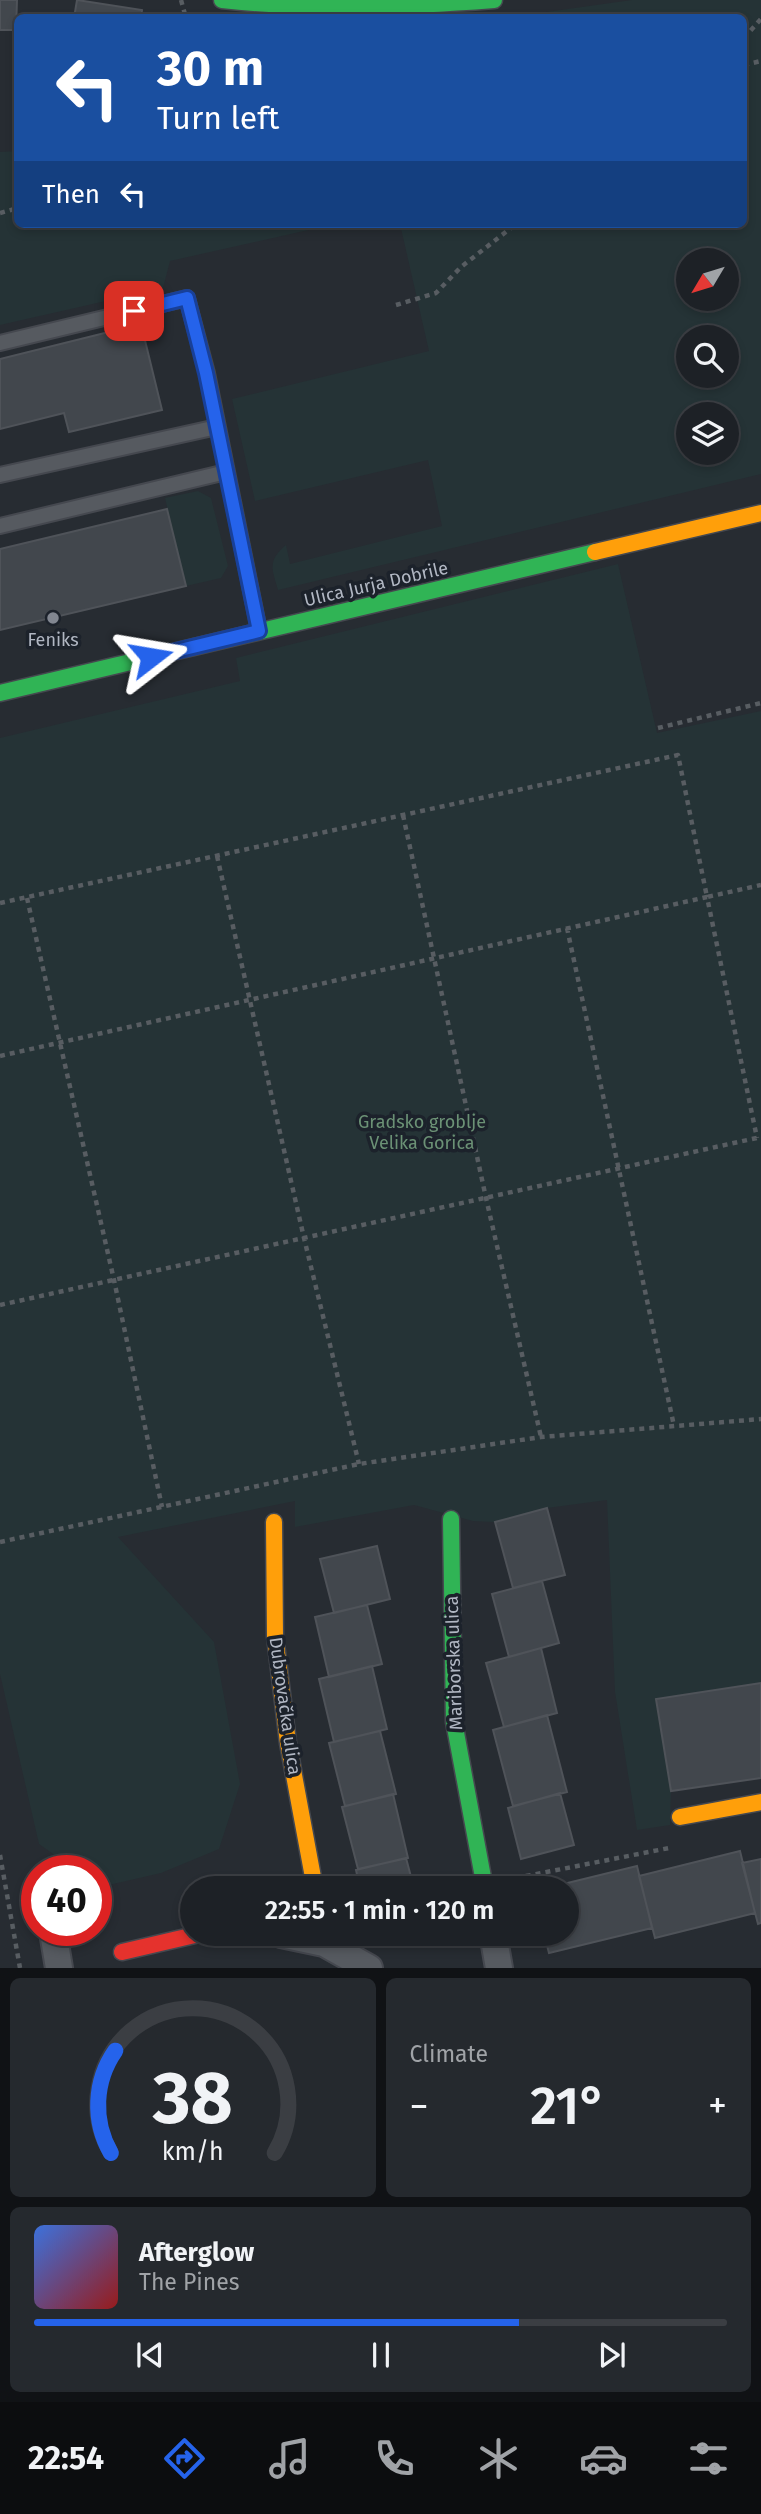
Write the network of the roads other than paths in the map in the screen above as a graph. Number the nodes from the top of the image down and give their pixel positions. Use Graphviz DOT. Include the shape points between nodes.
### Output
graph roads {
  1 [pos="222,0"];
  2 [pos="494,0"];
  3 [pos="0,343"];
  4 [pos="218,427"];
  5 [pos="226,472"];
  6 [pos="0,475"];
  7 [pos="761,513"];
  8 [pos="0,526"];
  9 [pos="259,631"];
  10 [pos="0,693"];
  11 [pos="451,1519"];
  12 [pos="274,1522"];
  13 [pos="761,1802"];
  14 [pos="680,1817"];
  15 [pos="313,1876"];
  16 [pos="483,1876"];
  17 [pos="180,1938"];
  18 [pos="55,1946"];
  19 [pos="336,1946"];
  20 [pos="495,1946"];
  21 [pos="122,1952"];
  22 [pos="59,1968"];
  23 [pos="369,1968"];
  24 [pos="499,1968"];
  1 -- 2 [label="street" via="396,8"];
  3 -- 4 [label="lane" via="187,298"];
  4 -- 5 [label="lane"];
  4 -- 6 [label="lane"];
  5 -- 8 [label="lane"];
  5 -- 9 [label="lane"];
  7 -- 9 [label="street, Ulica Jurja Dobrile"];
  9 -- 10 [label="street, Ulica Jurja Dobrile"];
  11 -- 16 [label="street, Mariborska ulica" via="454,1722"];
  12 -- 15 [label="street, Dubrovačka ulica" via="275,1636 288,1743"];
  13 -- 14 [label="street"];
  17 -- 21 [label="street"];
  18 -- 22 [label="street"];
  19 -- 23 [label="street"];
  20 -- 24 [label="street"];
}
